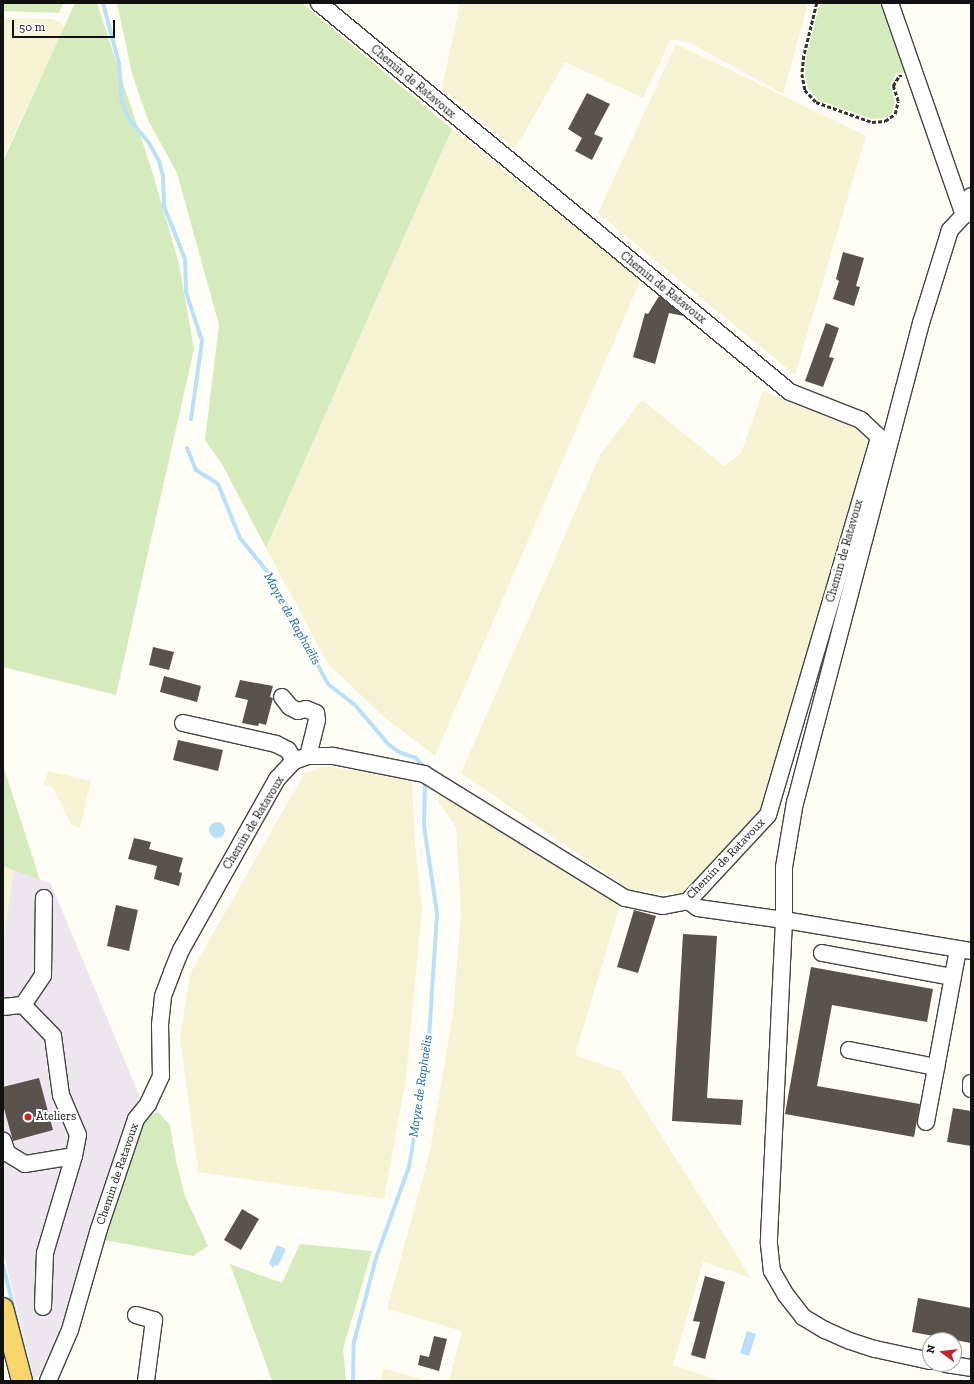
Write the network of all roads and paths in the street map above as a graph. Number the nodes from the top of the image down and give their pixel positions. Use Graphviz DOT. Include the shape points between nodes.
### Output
graph roads {
  1 [pos="319,3"];
  2 [pos="817,3"];
  3 [pos="890,3"];
  4 [pos="913,73"];
  5 [pos="971,196"];
  6 [pos="968,214"];
  7 [pos="282,697"];
  8 [pos="183,723"];
  9 [pos="301,758"];
  10 [pos="44,898"];
  11 [pos="688,901"];
  12 [pos="784,920"];
  13 [pos="965,950"];
  14 [pos="822,953"];
  15 [pos="953,977"];
  16 [pos="23,1005"];
  17 [pos="3,1007"];
  18 [pos="849,1050"];
  19 [pos="936,1067"];
  20 [pos="971,1083"];
  21 [pos="971,1089"];
  22 [pos="926,1122"];
  23 [pos="3,1141"];
  24 [pos="74,1156"];
  25 [pos="43,1307"];
  26 [pos="3,1308"];
  27 [pos="136,1315"];
  28 [pos="922,1359"];
  29 [pos="22,1381"];
  30 [pos="48,1381"];
  31 [pos="146,1381"];
  1 -- 11 [label="street, Chemin de Ratavoux" via="790,392 861,420 879,437 768,815"];
  2 -- 4 [label="path" via="802,74 805,90 816,102 872,122 885,121 895,114 898,101 893,86 899,76"];
  3 -- 4 [label="street"];
  4 -- 6 [label="street"];
  5 -- 6 [label="street"];
  6 -- 12 [label="street" via="950,230 921,323 794,802 784,866"];
  7 -- 9 [label="street" via="290,707 298,711 306,709 316,713 317,720"];
  8 -- 9 [label="street" via="276,744"];
  9 -- 11 [label="street, Chemin de Ratavoux" via="334,756 424,774 625,898 663,906"];
  9 -- 30 [label="street, Chemin de Ratavoux" via="278,779 180,950 163,996 160,1076 148,1104 136,1119 99,1229 70,1330"];
  10 -- 16 [label="street" via="43,976"];
  11 -- 12 [label="street" via="698,908"];
  12 -- 13 [label="street"];
  12 -- 28 [label="street" via="769,1244 772,1271 803,1317 825,1330 875,1349"];
  13 -- 15 [label="street"];
  14 -- 15 [label="street"];
  15 -- 19 [label="street"];
  16 -- 17 [label="street"];
  16 -- 24 [label="street" via="54,1036 61,1095 78,1135"];
  18 -- 19 [label="street"];
  19 -- 22 [label="street"];
  20 -- 21 [label="street"];
  23 -- 24 [label="street" via="7,1153 25,1164"];
  24 -- 25 [label="street" via="45,1253"];
  26 -- 29 [label="main road"];
  27 -- 31 [label="street" via="154,1320"];
}
